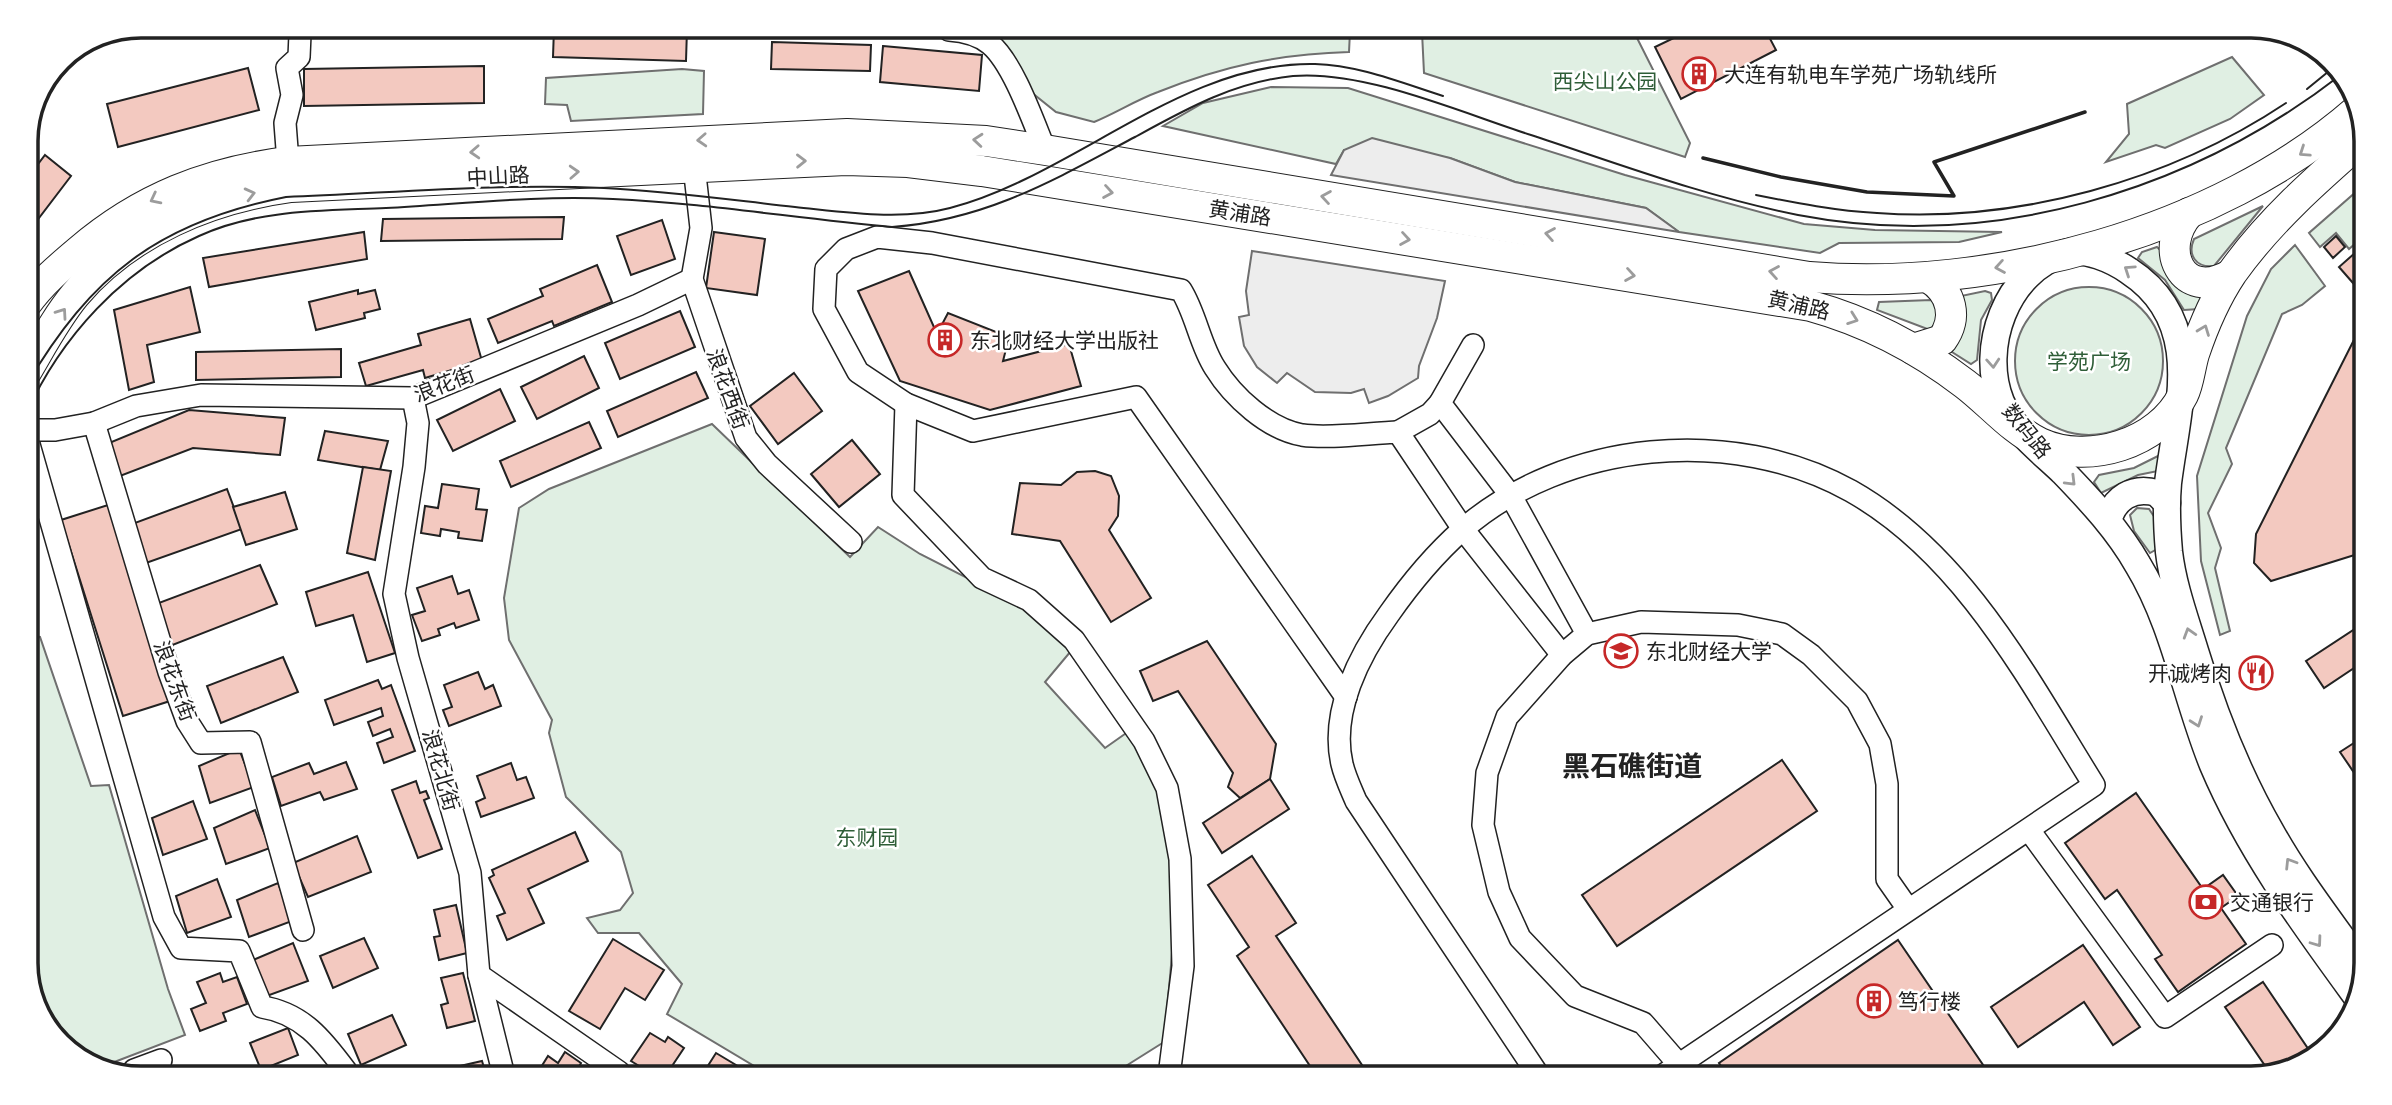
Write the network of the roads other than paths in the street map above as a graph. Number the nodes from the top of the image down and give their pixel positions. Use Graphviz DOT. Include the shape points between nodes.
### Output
graph roads {
  1 [pos="300,38"];
  2 [pos="978,38"];
  3 [pos="2350,115"];
  4 [pos="2353,149"];
  5 [pos="1045,150"];
  6 [pos="288,162"];
  7 [pos="694,166"];
  8 [pos="1041,181"];
  9 [pos="2189,213"];
  10 [pos="2067,252"];
  11 [pos="2231,275"];
  12 [pos="1929,278"];
  13 [pos="692,279"];
  14 [pos="39,289"];
  15 [pos="1473,345"];
  16 [pos="1913,349"];
  17 [pos="39,350"];
  18 [pos="2183,395"];
  19 [pos="413,398"];
  20 [pos="1440,403"];
  21 [pos="906,404"];
  22 [pos="94,423"];
  23 [pos="39,431"];
  24 [pos="1398,432"];
  25 [pos="2022,432"];
  26 [pos="39,478"];
  27 [pos="1511,496"];
  28 [pos="2167,503"];
  29 [pos="2108,521"];
  30 [pos="1463,529"];
  31 [pos="851,542"];
  32 [pos="1587,634"];
  33 [pos="1562,656"];
  34 [pos="1346,697"];
  35 [pos="2029,830"];
  36 [pos="1908,909"];
  37 [pos="303,930"];
  38 [pos="2272,945"];
  39 [pos="2354,955"];
  40 [pos="478,975"];
  41 [pos="2351,988"];
  42 [pos="161,1060"];
  43 [pos="145,1066"];
  44 [pos="342,1066"];
  45 [pos="501,1066"];
  46 [pos="609,1066"];
  47 [pos="1170,1066"];
  48 [pos="1532,1066"];
  49 [pos="1681,1066"];
  50 [pos="1691,1066"];
  1 -- 6 [label="street" via="299,57 287,68 292,95 285,123"];
  2 -- 5 [label="street" via="990,44 1005,64"];
  3 -- 9 [label="highway, 黄浦路, one-way" via="2270,174"];
  4 -- 11 [label="highway, 黄浦路" via="2259,238"];
  5 -- 6 [label="highway, 中山路, one-way" via="910,135 823,135"];
  12 -- 5 [label="highway, 黄浦路, one-way" via="1809,277"];
  6 -- 14 [label="highway, 中山路, one-way" via="222,173 153,199 86,244"];
  7 -- 8 [label="highway, 中山路, one-way" via="819,160 908,163"];
  7 -- 13 [label="street" via="701,228"];
  17 -- 7 [label="highway, 中山路, one-way" via="77,293 102,269 166,224 230,199 291,187"];
  8 -- 16 [label="highway, 黄浦路, one-way" via="1765,297 1854,318"];
  9 -- 10 [label="highway, 黄浦路"];
  9 -- 11 [label="highway" via="2175,235 2179,268 2187,277 2209,284"];
  10 -- 12 [label="highway, 黄浦路, one-way"];
  18 -- 10 [label="main road, one-way" via="2178,342 2157,298 2139,277 2117,262"];
  10 -- 25 [label="main road, 数码路, one-way" via="2039,268 2019,287 1996,330 1992,354 1995,379 2001,402"];
  18 -- 11 [label="highway, 黄浦路, one-way" via="2210,314"];
  12 -- 16 [label="highway" via="1948,295 1951,320 1942,340"];
  13 -- 19 [label="street, 浪花街"];
  13 -- 31 [label="street, 浪花西街" via="746,438 766,464"];
  15 -- 20 [label="street"];
  16 -- 25 [label="highway, 黄浦路"];
  18 -- 25 [label="highway, 黄浦路" via="2153,429 2112,448 2063,450"];
  18 -- 28 [label="main road"];
  19 -- 22 [label="street, 浪花街" via="201,395 136,406"];
  19 -- 40 [label="street, 浪花北街" via="418,423 414,467 394,594 470,873"];
  20 -- 24 [label="street"];
  20 -- 27 [label="street"];
  21 -- 24 [label="street" via="858,372 824,309 826,269 846,249 877,237 932,243 1181,290 1195,313 1214,367 1267,421 1302,435"];
  21 -- 34 [label="street" via="972,431 1136,397"];
  21 -- 47 [label="street" via="903,495 982,578 1029,600 1074,640 1144,741 1167,788 1180,859 1183,966"];
  22 -- 23 [label="street, 浪花街"];
  22 -- 37 [label="street, 浪花东街" via="187,721 201,743 250,742"];
  24 -- 30 [label="street"];
  25 -- 29 [label="main road, 数码路, one-way"];
  26 -- 44 [label="street" via="172,935 181,948 239,951 262,1007 303,1022"];
  27 -- 30 [label="street"];
  27 -- 32 [label="street"];
  27 -- 35 [label="street" via="1552,476 1613,458 1671,450 1727,452 1788,463 1849,490 1886,513 1941,561 2009,649 2094,785"];
  28 -- 29 [label="main road" via="2157,493 2133,492 2112,507"];
  39 -- 28 [label="main road, one-way" via="2273,835 2232,754 2175,585"];
  29 -- 41 [label="main road, 数码路, one-way" via="2141,568 2159,604 2212,763 2231,805 2277,886"];
  30 -- 33 [label="street"];
  30 -- 34 [label="street" via="1410,585 1368,643"];
  32 -- 33 [label="street"];
  32 -- 36 [label="street" via="1641,622 1738,625 1782,634 1811,655 1857,701 1880,744 1887,784 1887,879"];
  33 -- 49 [label="street" via="1507,717 1487,773 1483,825 1499,892 1520,938 1575,996 1643,1023"];
  34 -- 48 [label="street" via="1340,738 1342,764 1356,801"];
  35 -- 36 [label="street"];
  35 -- 38 [label="street" via="2165,1017"];
  36 -- 50 [label="street"];
  40 -- 45 [label="street, 浪花北街"];
  40 -- 46 [label="street"];
  42 -- 43 [label="street"];
}
